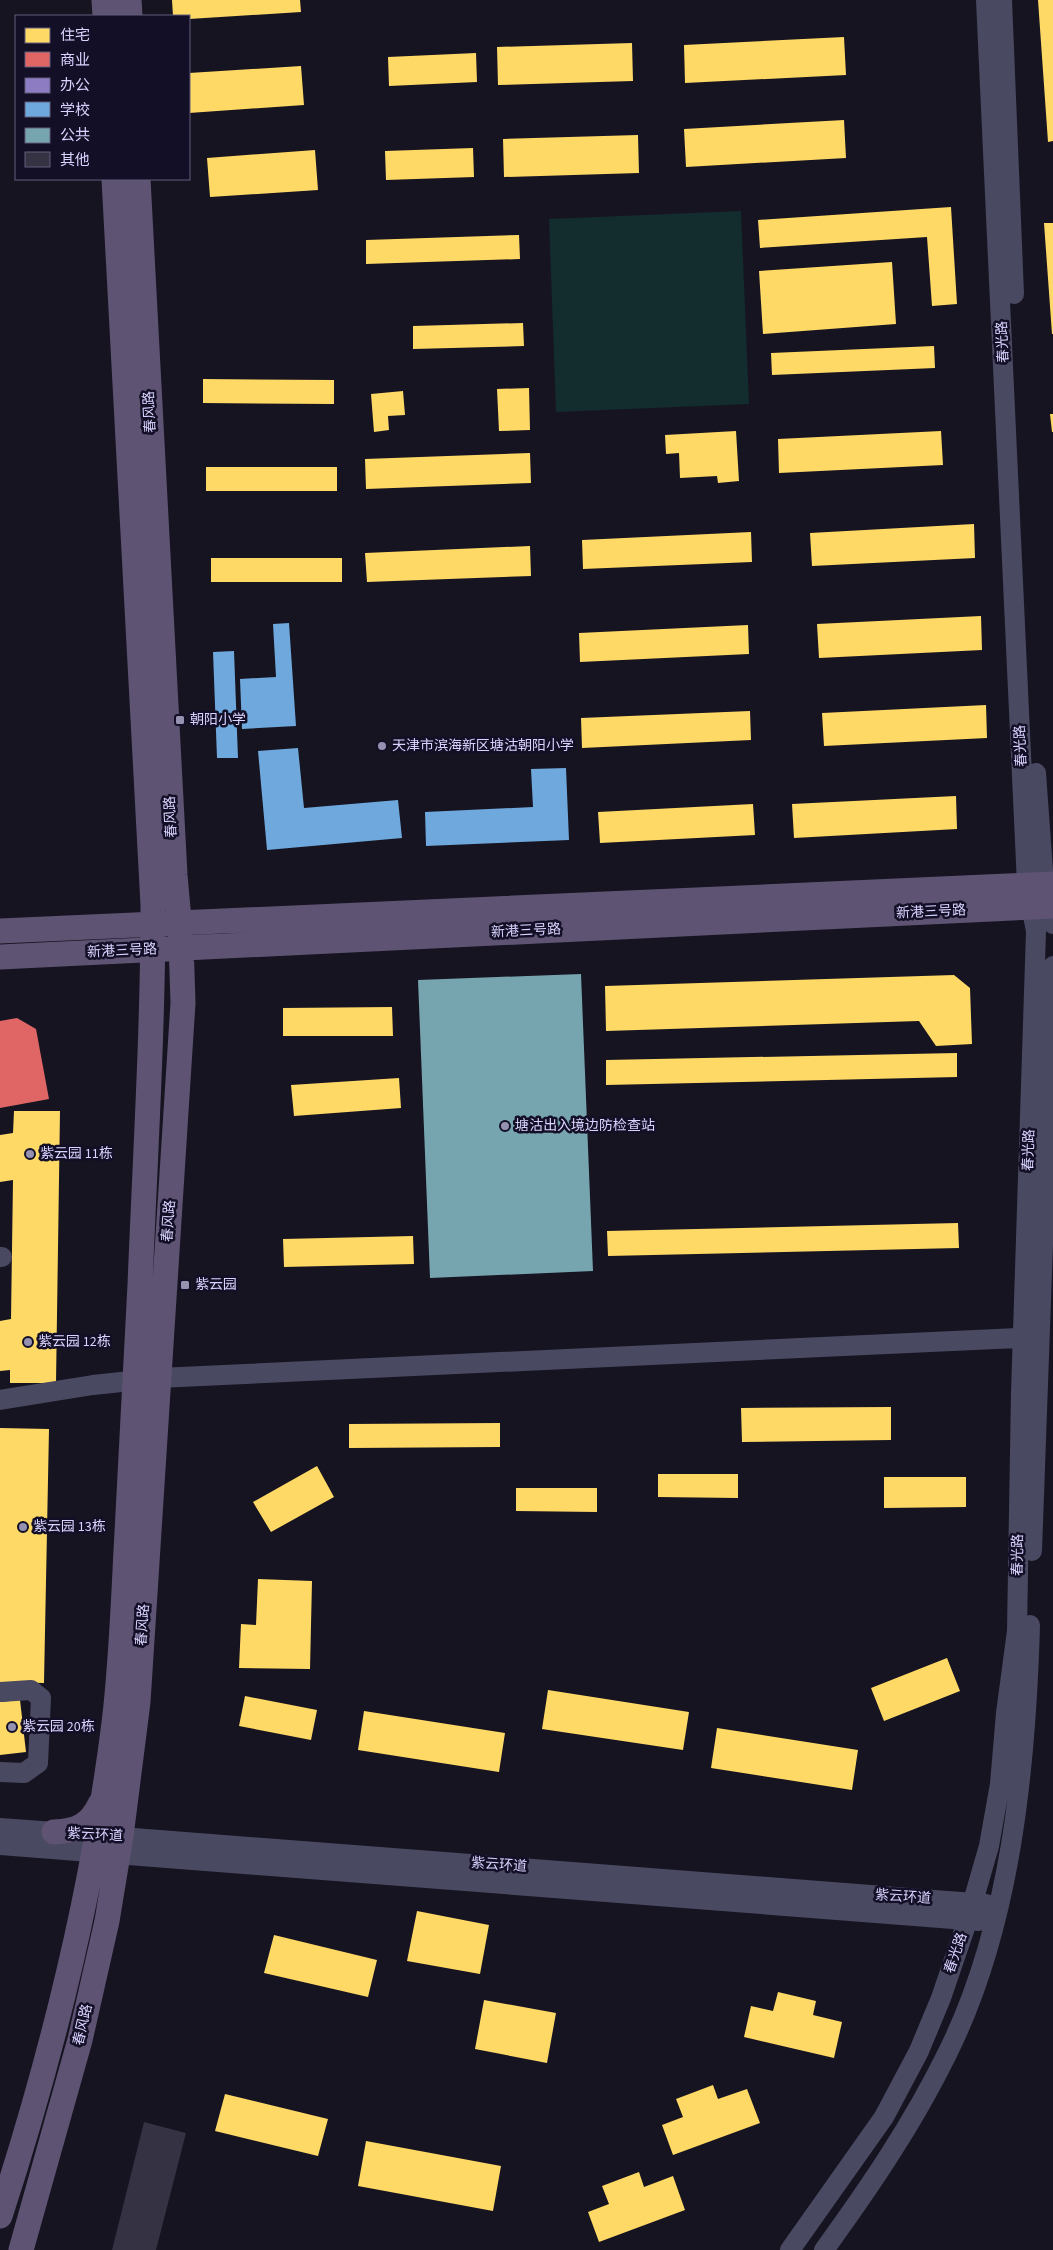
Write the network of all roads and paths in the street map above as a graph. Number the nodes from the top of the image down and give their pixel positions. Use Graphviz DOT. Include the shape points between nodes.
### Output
graph roads {
  1 [pos="104,0"];
  2 [pos="129,0"];
  3 [pos="986,0"];
  4 [pos="1002,0"];
  5 [pos="105,15"];
  6 [pos="130,15"];
  7 [pos="114,180"];
  8 [pos="138,180"];
  9 [pos="163,875"];
  10 [pos="1045,899"];
  11 [pos="106,927"];
  12 [pos="0,931"];
  13 [pos="167,937"];
  14 [pos="241,945"];
  15 [pos="0,957"];
  16 [pos="1053,966"];
  17 [pos="183,1003"];
  18 [pos="1031,1336"];
  19 [pos="147,1380"];
  20 [pos="0,1400"];
  21 [pos="0,1692"];
  22 [pos="0,1772"];
  23 [pos="113,1801"];
  24 [pos="0,1828"];
  25 [pos="51,1841"];
  26 [pos="104,1842"];
  27 [pos="0,1846"];
  28 [pos="970,1911"];
  29 [pos="996,1914"];
  30 [pos="0,2216"];
  31 [pos="21,2250"];
  32 [pos="790,2250"];
  33 [pos="824,2250"];
  1 -- 5 [label="main road"];
  2 -- 6 [label="main road"];
  3 -- 10 [label="street, 春光路"];
  4 -- 10 [label="street, 春光路" via="1037,795"];
  7 -- 9 [label="main road, 春风路"];
  8 -- 9 [label="main road, 春风路"];
  9 -- 11 [label="main road" via="137,911 121,923"];
  9 -- 13 [label="main road, 春风路"];
  10 -- 13 [label="main road, 新港三号路" via="245,920"];
  10 -- 14 [label="main road, 新港三号路"];
  10 -- 18 [label="street, 春光路" via="1036,931"];
  11 -- 12 [label="main road, 新港三号路"];
  11 -- 13 [label="main road, 新港三号路"];
  13 -- 14 [label="main road, 新港三号路"];
  13 -- 15 [label="main road, 新港三号路" via="104,952"];
  13 -- 17 [label="main road, 春风路"];
  13 -- 19 [label="main road, 春风路" via="152,1006"];
  14 -- 17 [label="main road" via="208,954 196,963"];
  16 -- 18 [label="street, 春光路"];
  17 -- 19 [label="main road, 春风路"];
  18 -- 19 [label="street"];
  18 -- 28 [label="street, 春光路" via="1017,1631 1000,1784 989,1846"];
  18 -- 29 [label="street, 春光路" via="1025,1716 1011,1848"];
  19 -- 20 [label="street"];
  19 -- 23 [label="main road, 春风路" via="119,1676"];
  21 -- 22 [label="street" via="31,1690 41,1698 38,1763 24,1773"];
  23 -- 25 [label="main road" via="84,1825"];
  23 -- 26 [label="main road, 春风路"];
  24 -- 25 [label="street, 紫云环道"];
  25 -- 26 [label="street, 紫云环道"];
  25 -- 27 [label="street, 紫云环道"];
  26 -- 28 [label="street, 紫云环道"];
  26 -- 30 [label="main road, 春风路" via="83,1908 36,2098"];
  26 -- 31 [label="main road, 春风路" via="107,1921 80,2040"];
  28 -- 29 [label="street, 紫云环道"];
  28 -- 32 [label="street, 春光路" via="941,1998 919,2051 884,2117"];
  29 -- 33 [label="street, 春光路" via="969,2002 947,2054 912,2120"];
}
